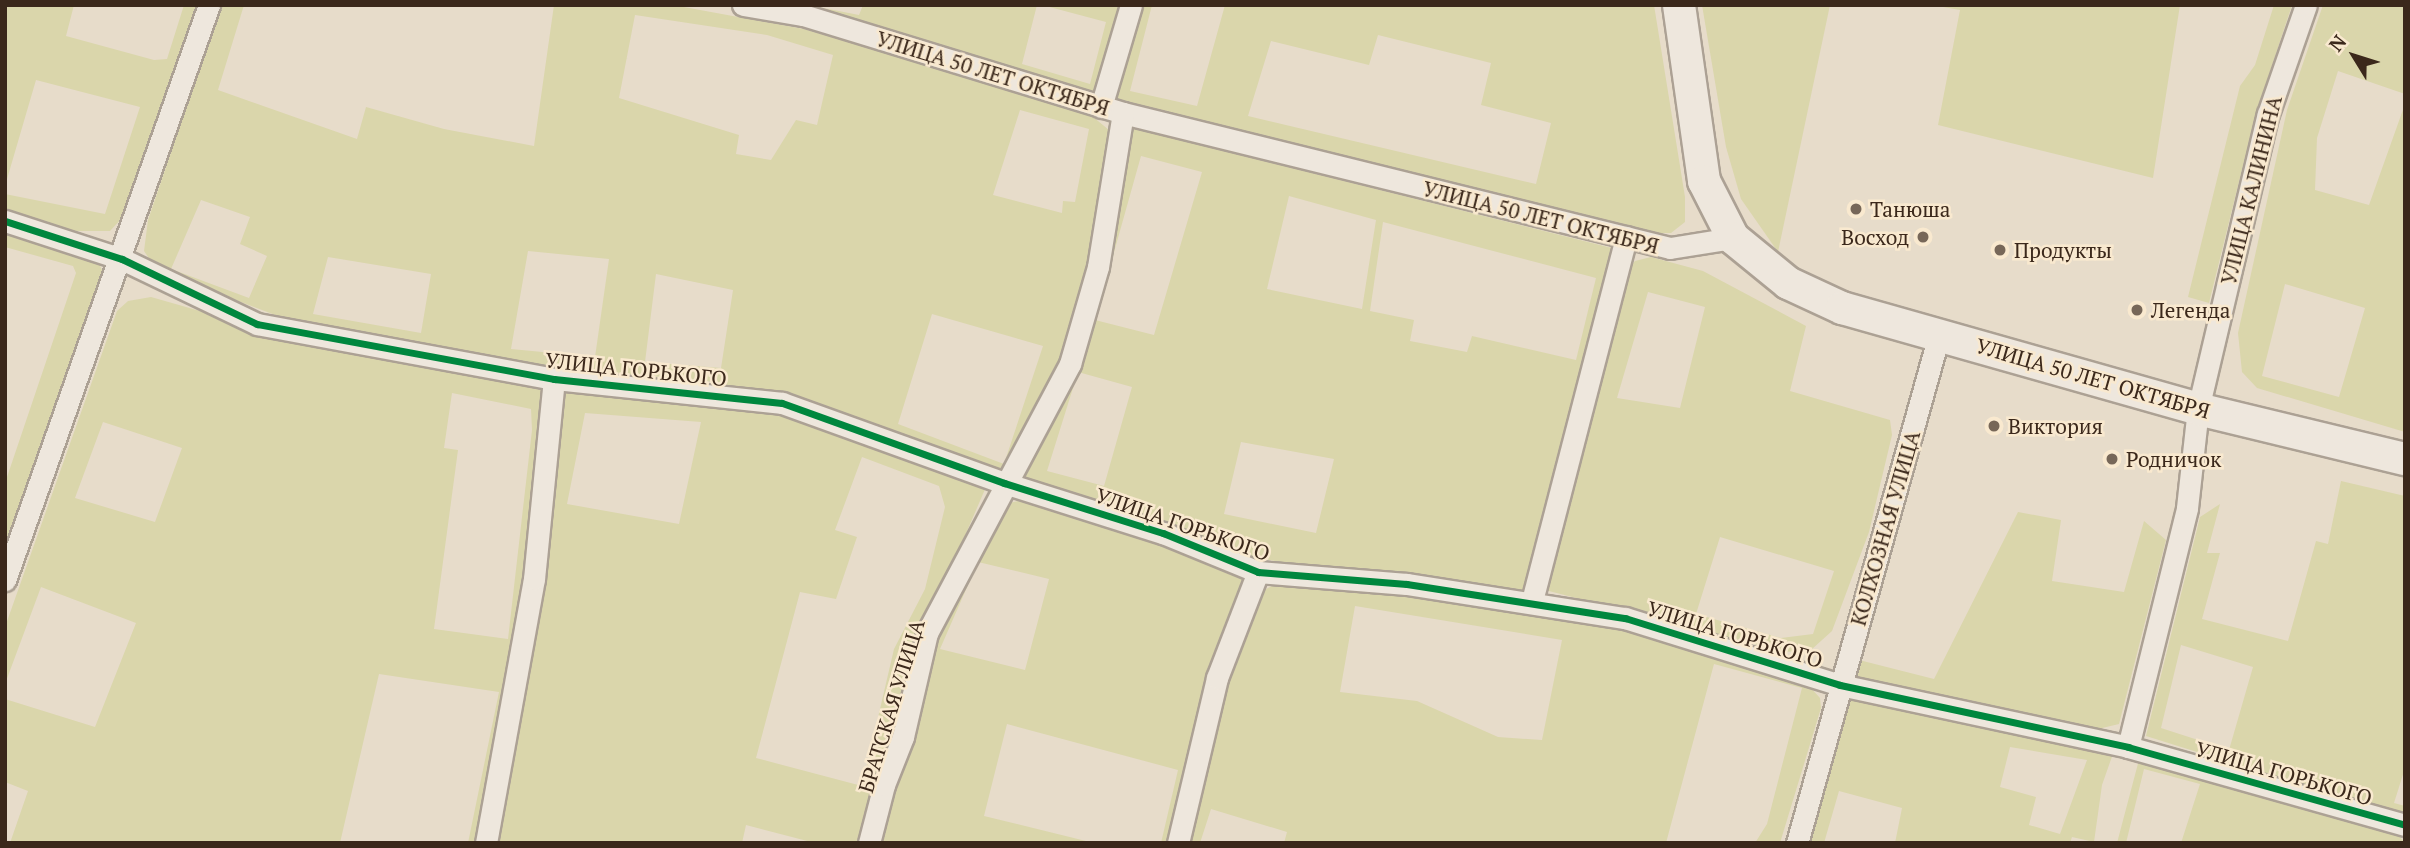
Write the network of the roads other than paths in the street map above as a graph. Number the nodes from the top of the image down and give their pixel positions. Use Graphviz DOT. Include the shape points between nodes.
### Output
graph roads {
  1 [pos="209,5"];
  2 [pos="743,5"];
  3 [pos="1131,5"];
  4 [pos="1679,5"];
  5 [pos="2306,5"];
  6 [pos="1101,107"];
  7 [pos="1123,113"];
  8 [pos="5,221"];
  9 [pos="1626,237"];
  10 [pos="1733,237"];
  11 [pos="122,259"];
  12 [pos="1939,335"];
  13 [pos="554,379"];
  14 [pos="2198,409"];
  15 [pos="2405,460"];
  16 [pos="1004,483"];
  17 [pos="1258,572"];
  18 [pos="5,580"];
  19 [pos="1532,601"];
  20 [pos="1840,685"];
  21 [pos="2128,747"];
  22 [pos="2405,825"];
  23 [pos="486,843"];
  24 [pos="869,843"];
  25 [pos="1178,843"];
  26 [pos="1797,843"];
  1 -- 11 [label="street"];
  2 -- 6 [label="street, УЛИЦА 50 ЛЕТ ОКТЯБРЯ" via="803,15"];
  3 -- 6 [label="street"];
  4 -- 10 [label="main road" via="1704,181"];
  5 -- 14 [label="street, УЛИЦА КАЛИНИНА" via="2267,114"];
  6 -- 7 [label="street, УЛИЦА 50 ЛЕТ ОКТЯБРЯ"];
  7 -- 9 [label="street, УЛИЦА 50 ЛЕТ ОКТЯБРЯ"];
  7 -- 16 [label="street, БРАТСКАЯ УЛИЦА" via="1098,267 1070,364 1031,442"];
  8 -- 11 [label="street, УЛИЦА ГОРЬКОГО"];
  9 -- 10 [label="street, УЛИЦА 50 ЛЕТ ОКТЯБРЯ" via="1670,248"];
  9 -- 19 [label="street"];
  10 -- 12 [label="main road, УЛИЦА 50 ЛЕТ ОКТЯБРЯ" via="1788,283 1842,308"];
  11 -- 13 [label="street, УЛИЦА ГОРЬКОГО" via="257,324"];
  11 -- 18 [label="street"];
  12 -- 14 [label="main road, УЛИЦА 50 ЛЕТ ОКТЯБРЯ"];
  12 -- 20 [label="street, КОЛХОЗНАЯ УЛИЦА"];
  13 -- 16 [label="street, УЛИЦА ГОРЬКОГО" via="782,402"];
  13 -- 23 [label="street" via="534,579"];
  14 -- 15 [label="main road, УЛИЦА 50 ЛЕТ ОКТЯБРЯ"];
  14 -- 21 [label="street, УЛИЦА КАЛИНИНА" via="2187,508"];
  16 -- 17 [label="street, УЛИЦА ГОРЬКОГО" via="1163,533"];
  16 -- 24 [label="street, БРАТСКАЯ УЛИЦА" via="927,633 903,737"];
  17 -- 19 [label="street, УЛИЦА ГОРЬКОГО"];
  17 -- 25 [label="street" via="1217,678"];
  19 -- 20 [label="street, УЛИЦА ГОРЬКОГО" via="1696,637"];
  20 -- 21 [label="street, УЛИЦА ГОРЬКОГО"];
  20 -- 26 [label="street, КОЛХОЗНАЯ УЛИЦА"];
  21 -- 22 [label="street, УЛИЦА ГОРЬКОГО"];
}
